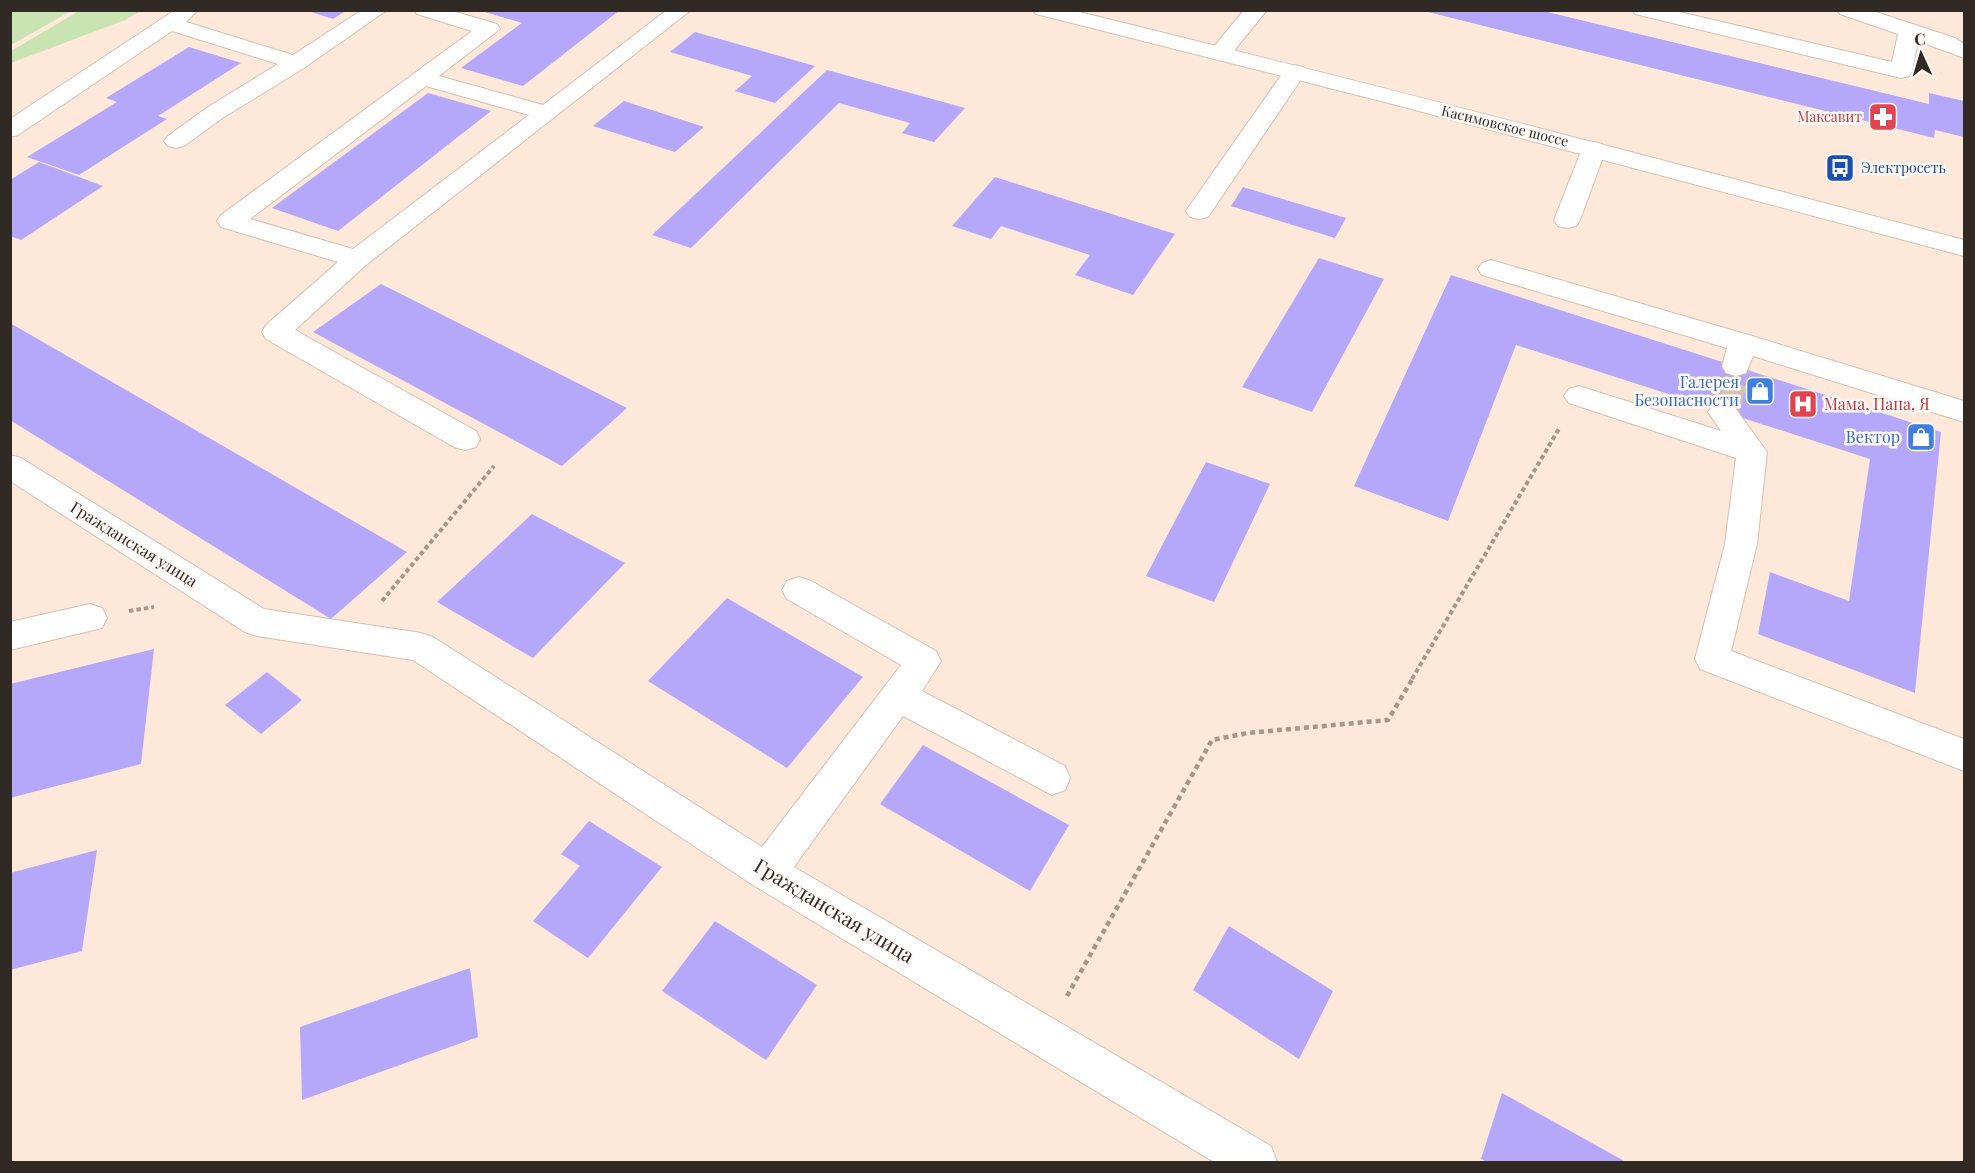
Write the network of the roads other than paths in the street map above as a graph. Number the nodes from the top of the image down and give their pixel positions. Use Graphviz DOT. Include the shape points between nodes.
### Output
graph roads {
  1 [pos="189,10"];
  2 [pos="377,10"];
  3 [pos="424,10"];
  4 [pos="681,10"];
  5 [pos="1043,10"];
  6 [pos="1257,10"];
  7 [pos="1642,10"];
  8 [pos="1847,10"];
  9 [pos="1880,16"];
  10 [pos="169,23"];
  11 [pos="1909,31"];
  12 [pos="1965,52"];
  13 [pos="1220,53"];
  14 [pos="296,63"];
  15 [pos="1295,72"];
  16 [pos="422,78"];
  17 [pos="548,113"];
  18 [pos="10,130"];
  19 [pos="176,141"];
  20 [pos="1594,149"];
  21 [pos="1199,211"];
  22 [pos="1567,220"];
  23 [pos="1965,248"];
  24 [pos="357,259"];
  25 [pos="1491,269"];
  26 [pos="1579,396"];
  27 [pos="1723,411"];
  28 [pos="1965,412"];
  29 [pos="465,439"];
  30 [pos="1752,452"];
  31 [pos="10,466"];
  32 [pos="799,590"];
  33 [pos="90,618"];
  34 [pos="10,636"];
  35 [pos="898,696"];
  36 [pos="1965,755"];
  37 [pos="1052,778"];
  38 [pos="767,872"];
  39 [pos="1255,1162"];
  1 -- 10 [label="street"];
  2 -- 14 [label="street"];
  3 -- 16 [label="street" via="489,29"];
  4 -- 17 [label="street"];
  5 -- 13 [label="street, Касимовское шоссе"];
  6 -- 13 [label="street"];
  7 -- 11 [label="street" via="1901,70"];
  8 -- 9 [label="street"];
  9 -- 11 [label="street"];
  10 -- 14 [label="street"];
  10 -- 18 [label="street"];
  11 -- 12 [label="street"];
  13 -- 15 [label="street, Касимовское шоссе"];
  14 -- 19 [label="street"];
  15 -- 20 [label="street, Касимовское шоссе"];
  15 -- 21 [label="street"];
  16 -- 17 [label="street"];
  16 -- 24 [label="street" via="230,221"];
  17 -- 24 [label="street"];
  20 -- 22 [label="street"];
  20 -- 23 [label="street, Касимовское шоссе"];
  24 -- 29 [label="street" via="276,332"];
  25 -- 28 [label="street" via="1739,355"];
  26 -- 30 [label="street"];
  27 -- 30 [label="street"];
  30 -- 36 [label="street" via="1742,544 1712,660"];
  31 -- 38 [label="street, Гражданская улица" via="257,622 421,647"];
  32 -- 35 [label="street" via="924,661"];
  33 -- 34 [label="street"];
  35 -- 37 [label="street"];
  35 -- 38 [label="street"];
  38 -- 39 [label="street, Гражданская улица"];
}
